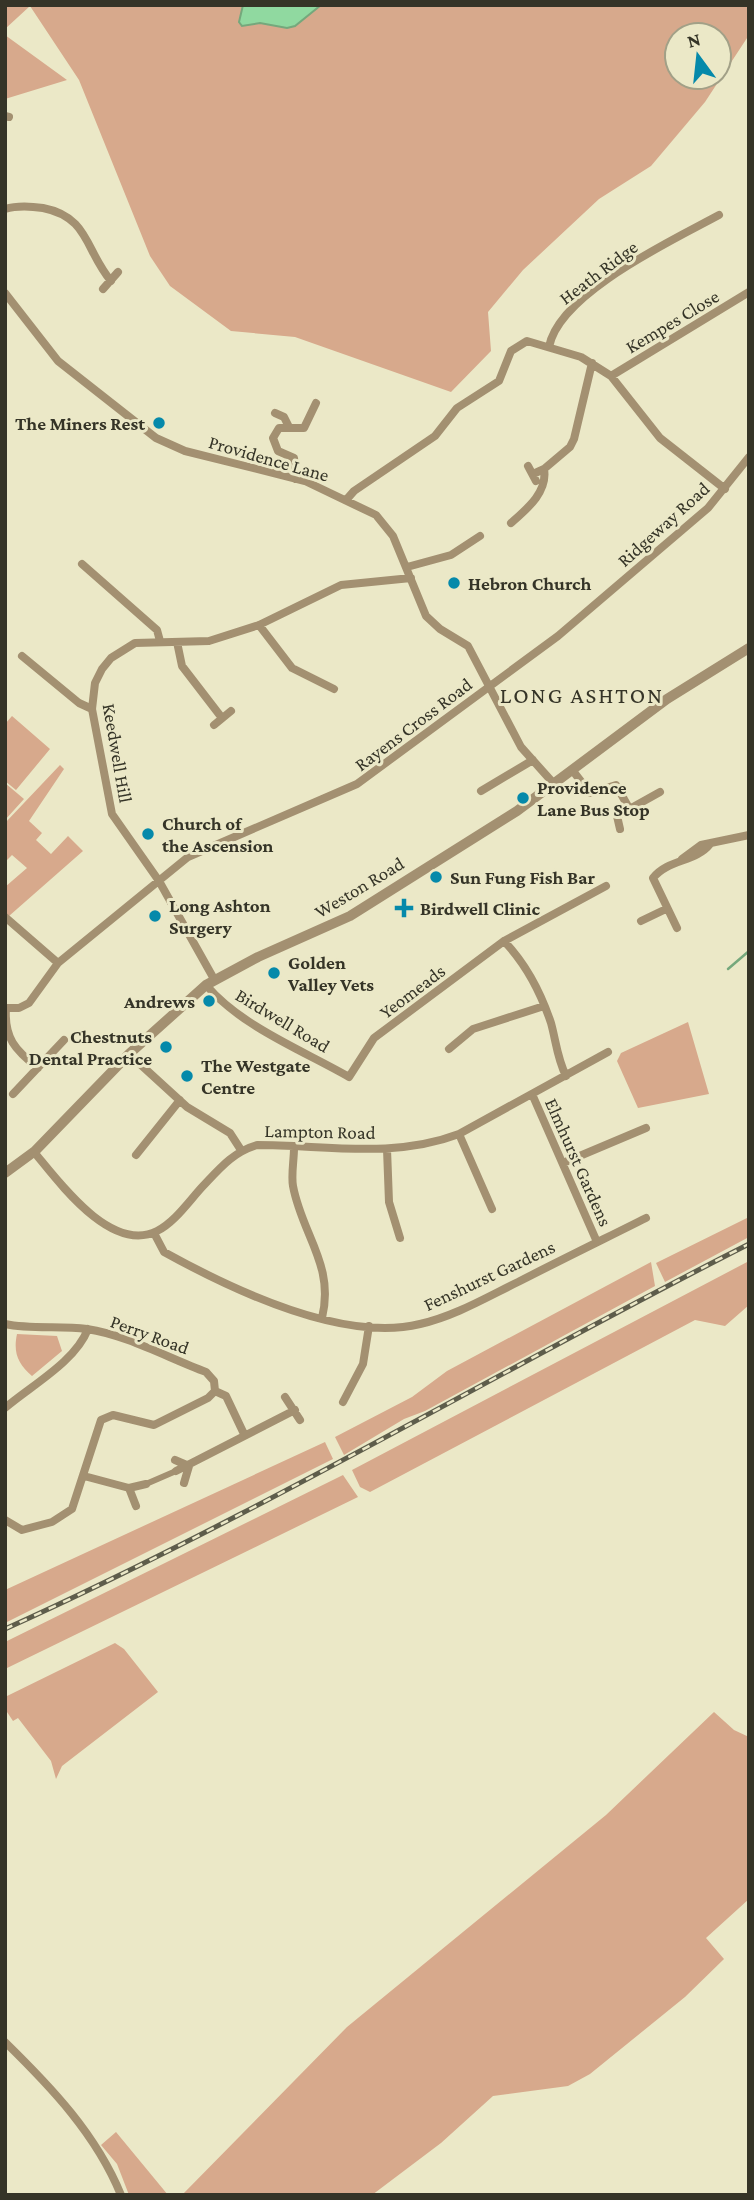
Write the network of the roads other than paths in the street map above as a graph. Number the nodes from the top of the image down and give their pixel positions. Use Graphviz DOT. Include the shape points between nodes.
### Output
graph roads {
  1 [pos="5,209"];
  2 [pos="719,215"];
  3 [pos="118,272"];
  4 [pos="111,281"];
  5 [pos="103,289"];
  6 [pos="749,292"];
  7 [pos="5,293"];
  8 [pos="550,347"];
  9 [pos="592,363"];
  10 [pos="611,376"];
  11 [pos="316,403"];
  12 [pos="300,411"];
  13 [pos="275,413"];
  14 [pos="310,416"];
  15 [pos="289,427"];
  16 [pos="749,457"];
  17 [pos="544,469"];
  18 [pos="532,474"];
  19 [pos="296,479"];
  20 [pos="725,489"];
  21 [pos="347,499"];
  22 [pos="511,523"];
  23 [pos="480,536"];
  24 [pos="82,564"];
  25 [pos="98,565"];
  26 [pos="407,567"];
  27 [pos="92,573"];
  28 [pos="411,578"];
  29 [pos="259,625"];
  30 [pos="160,641"];
  31 [pos="177,642"];
  32 [pos="749,648"];
  33 [pos="22,656"];
  34 [pos="491,684"];
  35 [pos="334,689"];
  36 [pos="92,709"];
  37 [pos="231,711"];
  38 [pos="222,718"];
  39 [pos="214,725"];
  40 [pos="533,760"];
  41 [pos="573,771"];
  42 [pos="555,785"];
  43 [pos="481,791"];
  44 [pos="660,792"];
  45 [pos="629,808"];
  46 [pos="620,830"];
  47 [pos="749,835"];
  48 [pos="159,881"];
  49 [pos="606,886"];
  50 [pos="666,909"];
  51 [pos="5,917"];
  52 [pos="642,921"];
  53 [pos="677,928"];
  54 [pos="504,942"];
  55 [pos="58,963"];
  56 [pos="210,982"];
  57 [pos="7,1003"];
  58 [pos="544,1006"];
  59 [pos="64,1040"];
  60 [pos="449,1049"];
  61 [pos="608,1052"];
  62 [pos="129,1054"];
  63 [pos="38,1068"];
  64 [pos="566,1076"];
  65 [pos="349,1077"];
  66 [pos="13,1094"];
  67 [pos="532,1094"];
  68 [pos="180,1100"];
  69 [pos="646,1128"];
  70 [pos="459,1134"];
  71 [pos="295,1148"];
  72 [pos="387,1149"];
  73 [pos="241,1150"];
  74 [pos="34,1152"];
  75 [pos="136,1155"];
  76 [pos="563,1163"];
  77 [pos="5,1173"];
  78 [pos="492,1209"];
  79 [pos="646,1218"];
  80 [pos="154,1233"];
  81 [pos="400,1238"];
  82 [pos="597,1242"];
  83 [pos="322,1318"];
  84 [pos="5,1324"];
  85 [pos="369,1326"];
  86 [pos="88,1329"];
  87 [pos="215,1391"];
  88 [pos="285,1397"];
  89 [pos="343,1402"];
  90 [pos="5,1408"];
  91 [pos="295,1410"];
  92 [pos="300,1420"];
  93 [pos="244,1434"];
  94 [pos="175,1460"];
  95 [pos="189,1466"];
  96 [pos="176,1471"];
  97 [pos="83,1476"];
  98 [pos="184,1483"];
  99 [pos="146,1484"];
  100 [pos="129,1489"];
  101 [pos="136,1506"];
  102 [pos="5,1520"];
  103 [pos="5,2042"];
  104 [pos="121,2195"];
  1 -- 4 [label="street" via="32,206 74,220"];
  2 -- 8 [label="street, Heath Ridge" via="635,260 569,311 557,326"];
  3 -- 4 [label="street"];
  4 -- 5 [label="street"];
  6 -- 10 [label="street, Kempes Close"];
  7 -- 19 [label="street, Providence Lane" via="58,361 156,438 185,452"];
  8 -- 9 [label="street"];
  8 -- 21 [label="street" via="527,341 516,346 499,381 452,413 427,443"];
  9 -- 10 [label="street"];
  9 -- 17 [label="street" via="574,439"];
  10 -- 20 [label="street" via="660,438"];
  11 -- 14 [label="street"];
  12 -- 14 [label="street"];
  13 -- 15 [label="street" via="284,417"];
  14 -- 15 [label="street" via="304,428"];
  15 -- 19 [label="street" via="279,428 273,442 278,451 294,458"];
  16 -- 20 [label="street, Ridgeway Road"];
  17 -- 18 [label="street"];
  17 -- 22 [label="street" via="544,485 524,517"];
  19 -- 21 [label="street, Providence Lane"];
  20 -- 34 [label="street, Ridgeway Road" via="568,627"];
  21 -- 26 [label="street, Providence Lane" via="385,524"];
  23 -- 26 [label="street" via="451,555"];
  24 -- 27 [label="street"];
  25 -- 27 [label="street"];
  26 -- 28 [label="street, Providence Lane"];
  27 -- 30 [label="street" via="157,630"];
  28 -- 29 [label="street, Keedwell Hill" via="341,585"];
  28 -- 34 [label="street, Providence Lane" via="426,615 468,646"];
  29 -- 31 [label="street, Keedwell Hill" via="209,641"];
  29 -- 35 [label="street" via="283,660 300,673 326,680"];
  30 -- 31 [label="street, Keedwell Hill"];
  30 -- 36 [label="street, Keedwell Hill" via="135,643 111,658 95,683"];
  31 -- 38 [label="street" via="182,666"];
  32 -- 41 [label="street, Weston Road" via="667,699"];
  33 -- 36 [label="street"];
  34 -- 40 [label="street, Providence Lane" via="509,726"];
  34 -- 48 [label="street, Rayens Cross Road" via="357,785 203,849"];
  36 -- 48 [label="street, Keedwell Hill" via="112,814"];
  37 -- 38 [label="street"];
  38 -- 39 [label="street"];
  40 -- 42 [label="street, Providence Lane"];
  40 -- 43 [label="street"];
  41 -- 42 [label="street, Weston Road"];
  41 -- 45 [label="street" via="590,793 616,785"];
  42 -- 56 [label="street, Weston Road" via="336,924"];
  44 -- 45 [label="street"];
  45 -- 46 [label="street" via="617,816"];
  47 -- 50 [label="street" via="693,848 653,878"];
  48 -- 55 [label="street, Rayens Cross Road"];
  48 -- 56 [label="street, Keedwell Hill"];
  49 -- 54 [label="street, Yeomeads"];
  50 -- 52 [label="street"];
  50 -- 53 [label="street"];
  51 -- 55 [label="street"];
  54 -- 58 [label="street" via="524,966"];
  54 -- 65 [label="street, Yeomeads" via="374,1038"];
  55 -- 57 [label="street, Rayens Cross Road" via="29,1003 19,1008"];
  56 -- 62 [label="street, Weston Road"];
  56 -- 65 [label="street, Birdwell Road" via="235,1011"];
  57 -- 63 [label="street, Rayens Cross Road" via="8,1038"];
  58 -- 60 [label="street" via="473,1029"];
  58 -- 64 [label="street"];
  59 -- 63 [label="street"];
  61 -- 64 [label="street, Lampton Road"];
  62 -- 68 [label="street"];
  62 -- 74 [label="street, Weston Road"];
  63 -- 66 [label="street"];
  64 -- 67 [label="street, Lampton Road"];
  67 -- 70 [label="street, Lampton Road"];
  67 -- 76 [label="street, Elmhurst Gardens"];
  68 -- 73 [label="street" via="230,1133"];
  68 -- 75 [label="street"];
  69 -- 76 [label="street"];
  70 -- 72 [label="street, Lampton Road" via="436,1143"];
  70 -- 78 [label="street"];
  71 -- 72 [label="street, Lampton Road"];
  71 -- 73 [label="street, Lampton Road" via="257,1145"];
  71 -- 83 [label="street" via="293,1186 326,1280"];
  72 -- 81 [label="street" via="389,1202"];
  73 -- 80 [label="street, Lampton Road"];
  74 -- 77 [label="street, Weston Road"];
  74 -- 80 [label="street" via="99,1220 129,1234"];
  76 -- 82 [label="street, Elmhurst Gardens"];
  79 -- 82 [label="street, Fenshurst Gardens"];
  80 -- 83 [label="street, Fenshurst Gardens" via="159,1247 180,1261 290,1311"];
  82 -- 85 [label="street, Fenshurst Gardens" via="443,1317 419,1325"];
  83 -- 85 [label="street, Fenshurst Gardens"];
  84 -- 86 [label="street, Perry Road"];
  85 -- 89 [label="street" via="363,1364"];
  86 -- 87 [label="street, Perry Road" via="206,1372"];
  86 -- 90 [label="street" via="83,1342"];
  87 -- 93 [label="street, Perry Road" via="226,1396"];
  87 -- 97 [label="street" via="153,1425 113,1415 103,1418"];
  88 -- 91 [label="street"];
  91 -- 92 [label="street"];
  91 -- 93 [label="street"];
  93 -- 95 [label="street"];
  94 -- 95 [label="street"];
  95 -- 96 [label="street"];
  95 -- 98 [label="street"];
  96 -- 99 [label="street"];
  97 -- 100 [label="street"];
  97 -- 102 [label="street" via="66,1515 22,1530"];
  99 -- 100 [label="street"];
  100 -- 101 [label="street"];
  103 -- 104 [label="street" via="57,2093 110,2168"];
}
